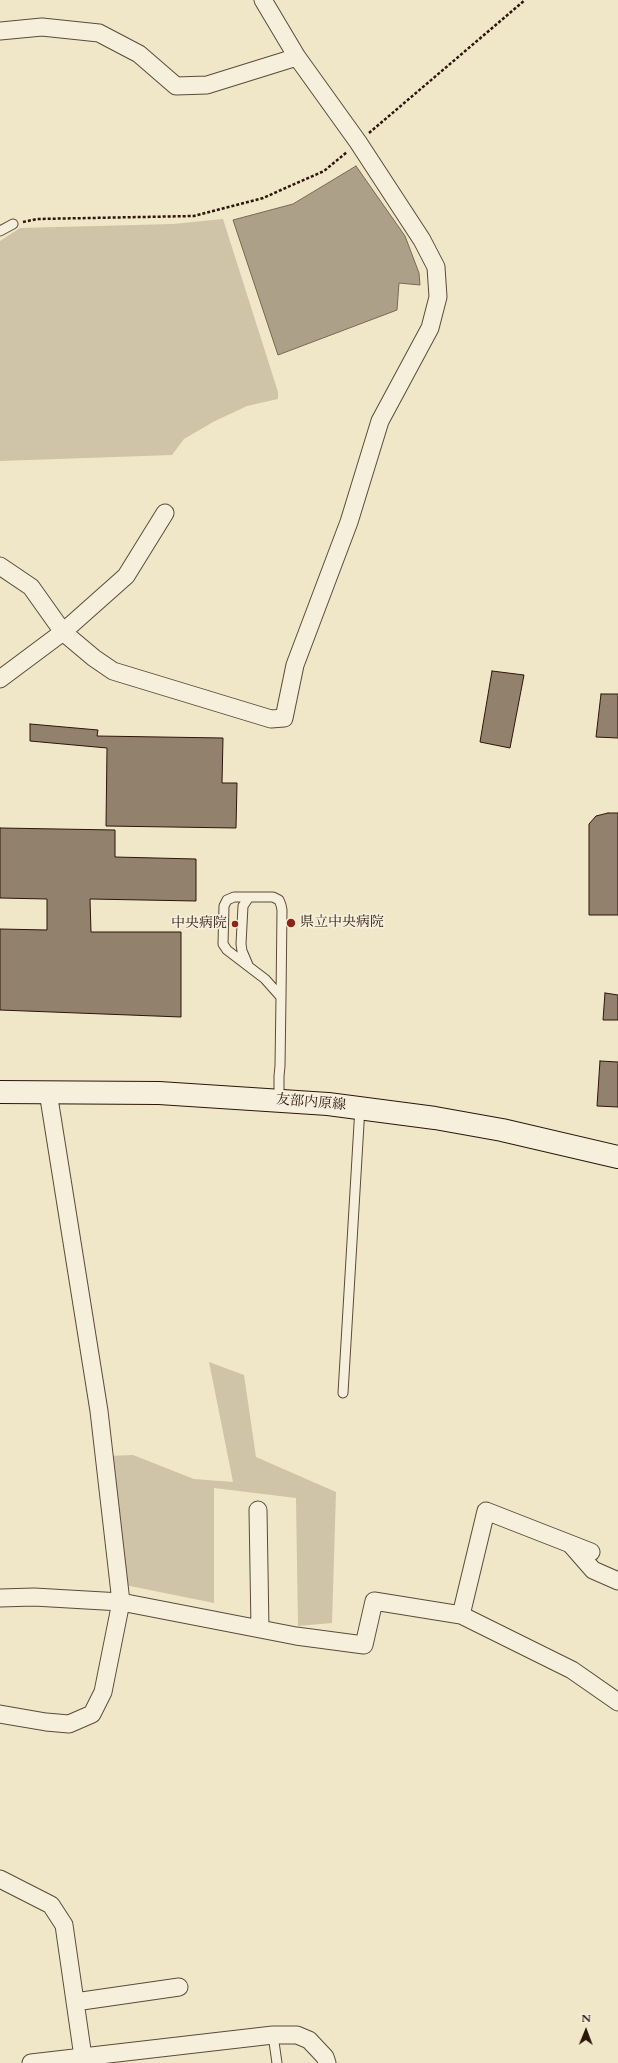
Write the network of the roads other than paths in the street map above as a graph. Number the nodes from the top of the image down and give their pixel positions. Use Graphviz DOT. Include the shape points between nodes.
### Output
graph roads {
  1 [pos="264,0"];
  2 [pos="0,31"];
  3 [pos="297,57"];
  4 [pos="13,224"];
  5 [pos="0,231"];
  6 [pos="165,513"];
  7 [pos="0,566"];
  8 [pos="63,632"];
  9 [pos="0,679"];
  10 [pos="249,897"];
  11 [pos="248,967"];
  12 [pos="281,997"];
  13 [pos="0,1092"];
  14 [pos="48,1092"];
  15 [pos="279,1100"];
  16 [pos="360,1107"];
  17 [pos="618,1157"];
  18 [pos="343,1394"];
  19 [pos="258,1510"];
  20 [pos="569,1543"];
  21 [pos="592,1552"];
  22 [pos="618,1581"];
  23 [pos="0,1598"];
  24 [pos="121,1602"];
  25 [pos="460,1616"];
  26 [pos="260,1629"];
  27 [pos="618,1702"];
  28 [pos="0,1714"];
  29 [pos="0,1879"];
  30 [pos="179,1987"];
  31 [pos="75,2002"];
  32 [pos="273,2035"];
  33 [pos="83,2057"];
  34 [pos="31,2063"];
  35 [pos="277,2063"];
  36 [pos="327,2063"];
  1 -- 3 [label="street"];
  2 -- 3 [label="street" via="42,27 100,33 139,54 176,86 207,85"];
  3 -- 8 [label="street" via="358,142 422,240 436,267 438,297 430,328 380,421 349,522 295,665 284,718 271,719 113,671"];
  4 -- 5 [label="lane"];
  6 -- 8 [label="street" via="126,576"];
  7 -- 8 [label="street" via="31,587"];
  8 -- 9 [label="street"];
  10 -- 11 [label="lane" via="243,906 241,944"];
  10 -- 11 [label="lane" via="234,897 227,900 224,906 223,944"];
  10 -- 12 [label="lane" via="273,897 280,900"];
  11 -- 12 [label="lane" via="265,979"];
  12 -- 15 [label="lane"];
  13 -- 14 [label="main road, 友部内原線"];
  14 -- 15 [label="main road, 友部内原線" via="159,1093"];
  14 -- 24 [label="street" via="98,1411"];
  15 -- 16 [label="main road, 友部内原線"];
  16 -- 17 [label="main road, 友部内原線" via="502,1130"];
  16 -- 18 [label="lane"];
  19 -- 26 [label="street"];
  20 -- 21 [label="street"];
  20 -- 22 [label="street" via="593,1570"];
  20 -- 25 [label="street" via="486,1511"];
  23 -- 24 [label="street" via="34,1597"];
  24 -- 26 [label="street"];
  24 -- 28 [label="street" via="103,1692 92,1714 69,1724"];
  25 -- 26 [label="street" via="374,1601 364,1645"];
  25 -- 27 [label="street" via="572,1670"];
  29 -- 31 [label="street" via="51,1905 64,1925"];
  30 -- 31 [label="street"];
  31 -- 33 [label="street"];
  32 -- 33 [label="street"];
  32 -- 35 [label="lane"];
  32 -- 36 [label="street" via="297,2035 309,2040 325,2057"];
  33 -- 34 [label="street"];
}
